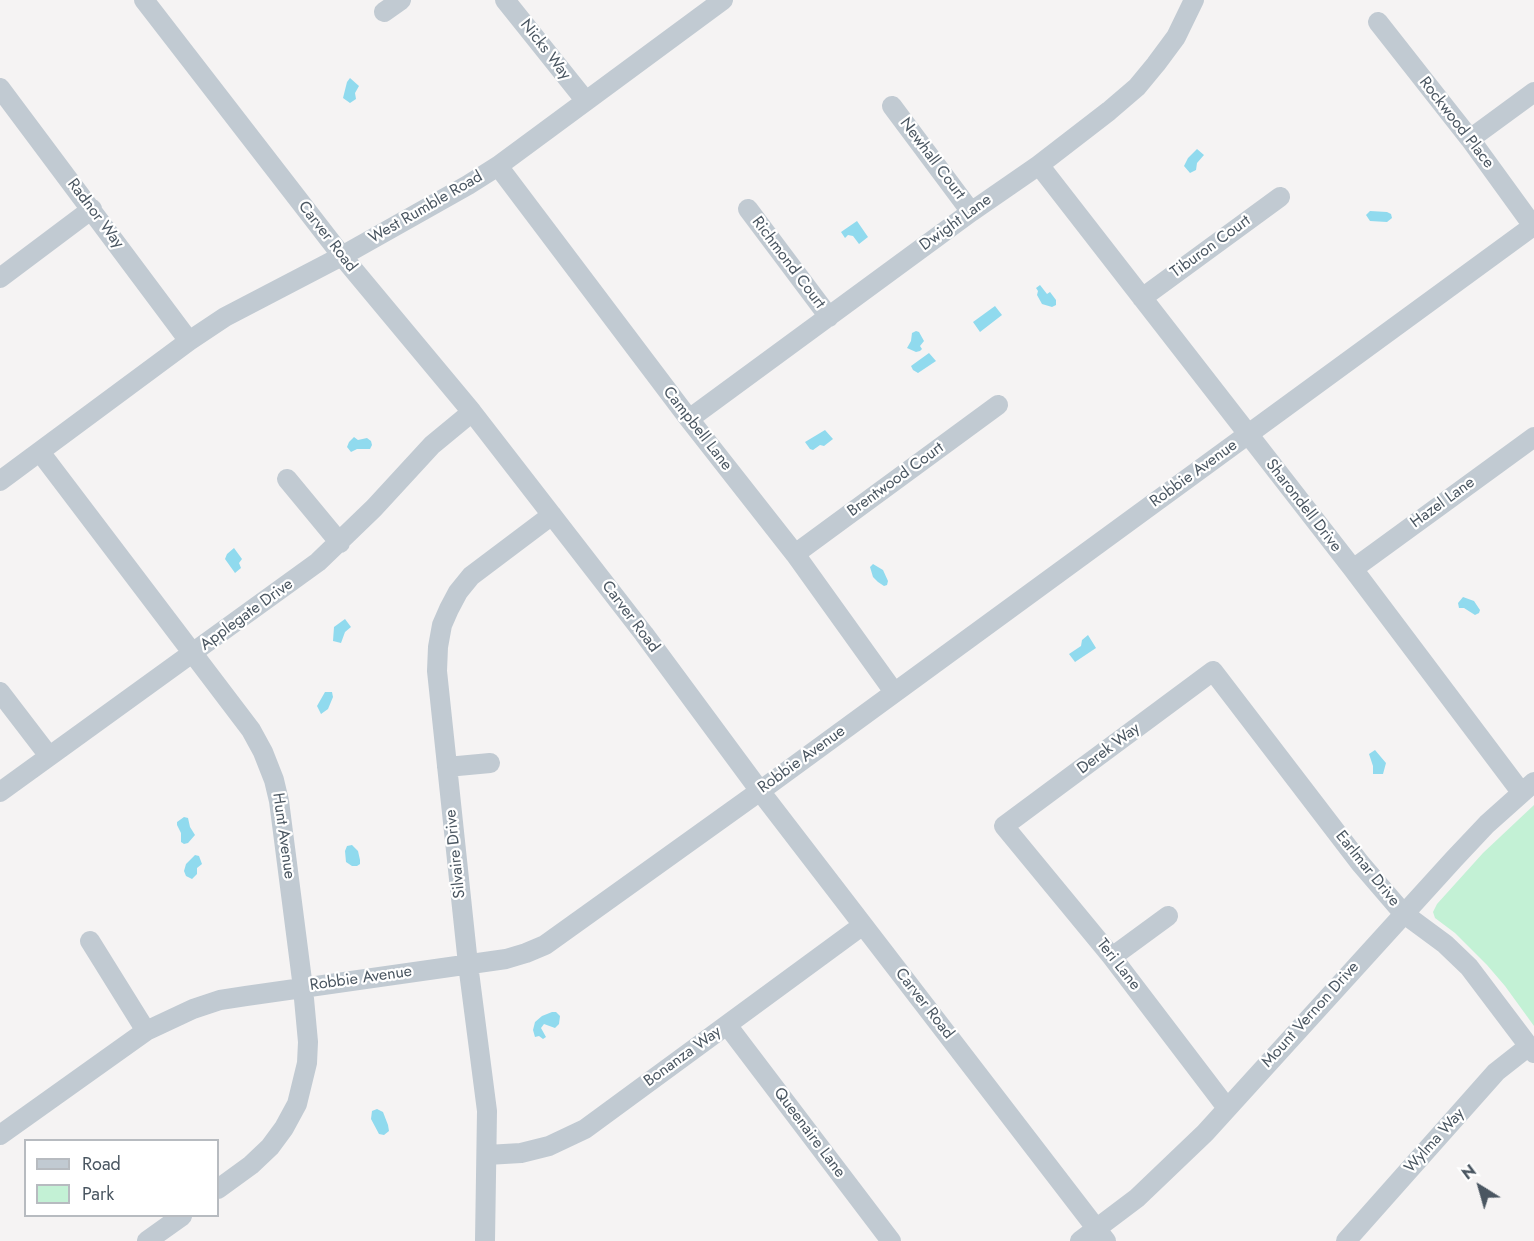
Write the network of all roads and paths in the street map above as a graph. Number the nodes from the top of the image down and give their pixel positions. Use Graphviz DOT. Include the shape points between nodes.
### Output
graph roads {
  1 [pos="144,0"];
  2 [pos="401,0"];
  3 [pos="505,0"];
  4 [pos="723,0"];
  5 [pos="1194,0"];
  6 [pos="384,12"];
  7 [pos="1378,22"];
  8 [pos="0,88"];
  9 [pos="1534,92"];
  10 [pos="585,100"];
  11 [pos="892,106"];
  12 [pos="1470,139"];
  13 [pos="1039,165"];
  14 [pos="498,166"];
  15 [pos="1280,197"];
  16 [pos="92,209"];
  17 [pos="748,209"];
  18 [pos="971,212"];
  19 [pos="1533,226"];
  20 [pos="342,256"];
  21 [pos="0,278"];
  22 [pos="1142,298"];
  23 [pos="828,317"];
  24 [pos="189,341"];
  25 [pos="998,405"];
  26 [pos="472,412"];
  27 [pos="689,419"];
  28 [pos="1247,435"];
  29 [pos="1534,437"];
  30 [pos="40,452"];
  31 [pos="287,479"];
  32 [pos="0,481"];
  33 [pos="552,515"];
  34 [pos="340,543"];
  35 [pos="795,554"];
  36 [pos="1353,569"];
  37 [pos="194,653"];
  38 [pos="1213,671"];
  39 [pos="0,692"];
  40 [pos="894,692"];
  41 [pos="49,756"];
  42 [pos="490,763"];
  43 [pos="447,767"];
  44 [pos="1528,787"];
  45 [pos="760,791"];
  46 [pos="0,792"];
  47 [pos="1004,826"];
  48 [pos="1403,913"];
  49 [pos="1168,916"];
  50 [pos="863,925"];
  51 [pos="90,940"];
  52 [pos="1112,957"];
  53 [pos="468,964"];
  54 [pos="303,988"];
  55 [pos="727,1025"];
  56 [pos="146,1030"];
  57 [pos="1532,1049"];
  58 [pos="1227,1108"];
  59 [pos="0,1135"];
  60 [pos="487,1155"];
  61 [pos="219,1188"];
  62 [pos="179,1217"];
  63 [pos="1101,1235"];
  64 [pos="147,1241"];
  65 [pos="485,1241"];
  66 [pos="891,1241"];
  67 [pos="1080,1241"];
  68 [pos="1346,1241"];
  1 -- 20 [label="street, Carver Road"];
  2 -- 6 [label="street"];
  3 -- 10 [label="street, Nicks Way"];
  4 -- 10 [label="street, West Rumble Road"];
  5 -- 13 [label="street, Dwight Lane" via="1176,37 1137,87"];
  7 -- 12 [label="street, Rockwood Place"];
  8 -- 16 [label="street, Radnor Way"];
  9 -- 12 [label="street"];
  10 -- 14 [label="street, West Rumble Road"];
  11 -- 18 [label="street, Newhall Court"];
  12 -- 19 [label="street, Rockwood Place"];
  13 -- 18 [label="street, Dwight Lane"];
  13 -- 22 [label="street, Sharondell Drive"];
  14 -- 20 [label="street, West Rumble Road"];
  14 -- 27 [label="street, Campbell Lane"];
  15 -- 22 [label="street, Tiburon Court"];
  16 -- 21 [label="street"];
  16 -- 24 [label="street, Radnor Way"];
  17 -- 23 [label="street, Richmond Court"];
  18 -- 23 [label="street, Dwight Lane"];
  19 -- 28 [label="street, Robbie Avenue"];
  20 -- 24 [label="street, West Rumble Road" via="250,303"];
  20 -- 26 [label="street, Carver Road"];
  22 -- 28 [label="street, Sharondell Drive"];
  23 -- 27 [label="street, Dwight Lane"];
  24 -- 30 [label="street, West Rumble Road"];
  25 -- 35 [label="street, Brentwood Court"];
  26 -- 33 [label="street, Carver Road"];
  26 -- 34 [label="street, Applegate Drive" via="432,445"];
  27 -- 35 [label="street, Campbell Lane"];
  28 -- 36 [label="street, Sharondell Drive"];
  28 -- 40 [label="street, Robbie Avenue"];
  29 -- 36 [label="street, Hazel Lane"];
  30 -- 32 [label="street, West Rumble Road"];
  30 -- 37 [label="street, Hunt Avenue"];
  31 -- 34 [label="street"];
  33 -- 43 [label="street, Silvaire Drive" via="471,576 449,609 438,647 437,671"];
  33 -- 45 [label="street, Carver Road"];
  34 -- 37 [label="street, Applegate Drive"];
  35 -- 40 [label="street, Campbell Lane"];
  36 -- 44 [label="street, Sharondell Drive"];
  37 -- 41 [label="street, Applegate Drive"];
  37 -- 54 [label="street, Hunt Avenue" via="251,730 274,780"];
  38 -- 47 [label="street, Derek Way"];
  38 -- 48 [label="street, Earlmar Drive"];
  39 -- 41 [label="street"];
  40 -- 45 [label="street, Robbie Avenue"];
  41 -- 46 [label="street, Applegate Drive"];
  42 -- 43 [label="street"];
  43 -- 53 [label="street, Silvaire Drive"];
  44 -- 48 [label="street, Mount Vernon Drive" via="1487,824"];
  45 -- 50 [label="street, Carver Road"];
  45 -- 53 [label="street, Robbie Avenue" via="545,945 506,959"];
  47 -- 52 [label="street, Teri Lane"];
  48 -- 57 [label="street, Earlmar Drive" via="1469,967"];
  48 -- 58 [label="street, Mount Vernon Drive"];
  49 -- 52 [label="street"];
  50 -- 55 [label="street, Bonanza Way"];
  50 -- 63 [label="street, Carver Road"];
  51 -- 56 [label="street"];
  52 -- 58 [label="street, Teri Lane"];
  53 -- 54 [label="street, Robbie Avenue"];
  53 -- 60 [label="street, Silvaire Drive" via="487,1111"];
  54 -- 56 [label="street, Robbie Avenue" via="220,1000"];
  54 -- 61 [label="street, Hunt Avenue" via="307,1063 297,1104 270,1147"];
  55 -- 60 [label="street, Bonanza Way" via="567,1139 521,1153"];
  55 -- 66 [label="street, Queenaire Lane"];
  56 -- 59 [label="street, Robbie Avenue"];
  57 -- 68 [label="street, Wylma Way" via="1496,1072"];
  58 -- 63 [label="street, Mount Vernon Drive"];
  60 -- 65 [label="street, Silvaire Drive"];
  62 -- 64 [label="street"];
  63 -- 67 [label="street, Mount Vernon Drive"];
}
